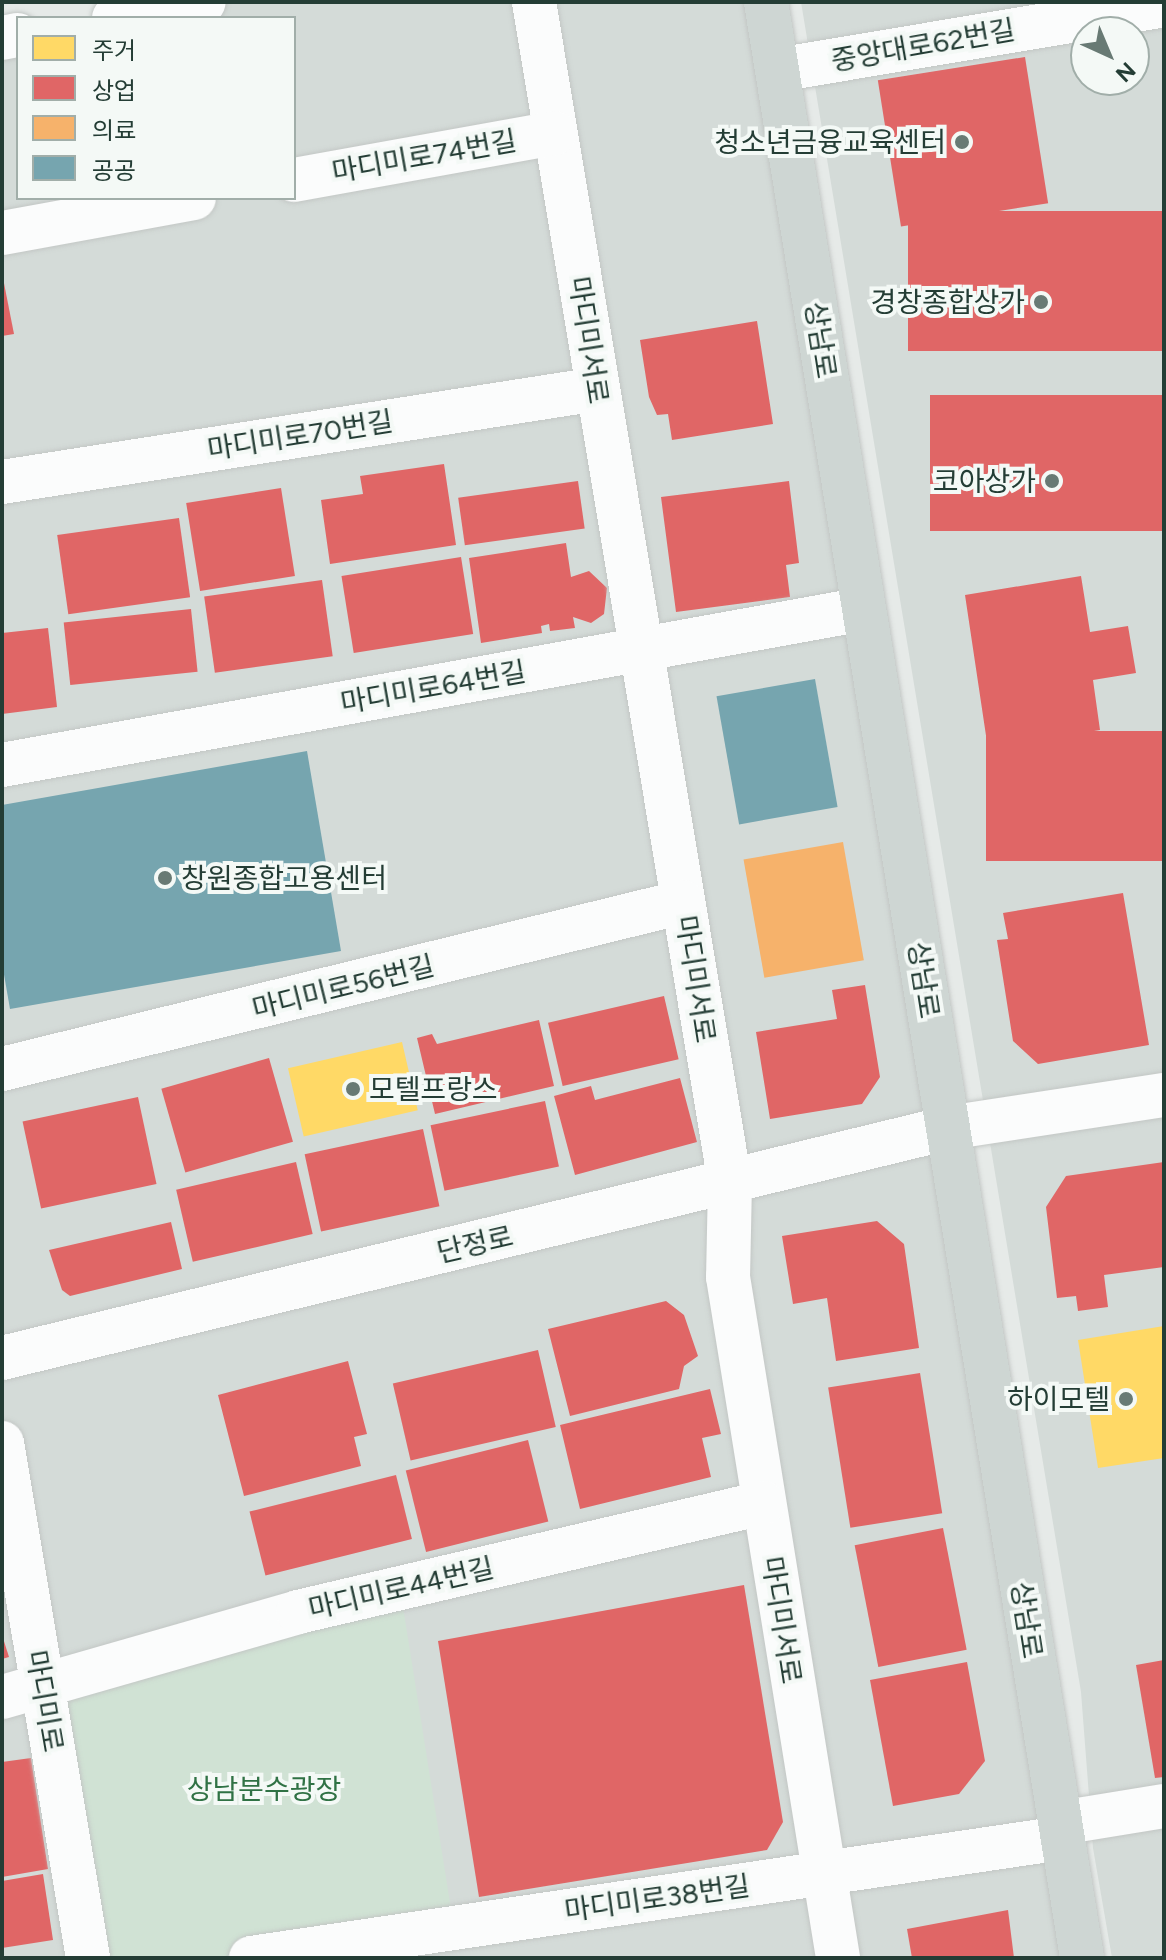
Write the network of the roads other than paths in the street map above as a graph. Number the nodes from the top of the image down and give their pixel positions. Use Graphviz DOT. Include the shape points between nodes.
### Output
graph roads {
  1 [pos="204,2"];
  2 [pos="534,2"];
  3 [pos="766,2"];
  4 [pos="1164,5"];
  5 [pos="125,16"];
  6 [pos="777,70"];
  7 [pos="555,133"];
  8 [pos="296,180"];
  9 [pos="183,200"];
  10 [pos="2,233"];
  11 [pos="597,389"];
  12 [pos="2,482"];
  13 [pos="864,609"];
  14 [pos="640,649"];
  15 [pos="2,765"];
  16 [pos="683,902"];
  17 [pos="2,1069"];
  18 [pos="1164,1095"];
  19 [pos="948,1128"];
  20 [pos="730,1183"];
  21 [pos="2,1358"];
  22 [pos="2,1443"];
  23 [pos="763,1503"];
  24 [pos="22,1692"];
  25 [pos="1164,1806"];
  26 [pos="1061,1830"];
  27 [pos="824,1873"];
  28 [pos="88,1958"];
  29 [pos="251,1958"];
  30 [pos="838,1958"];
  31 [pos="1082,1958"];
  1 -- 5 [label="street"];
  2 -- 7 [label="street, 마디미서로"];
  3 -- 6 [label="main road, 상남로"];
  4 -- 6 [label="street, 중앙대로62번길"];
  6 -- 13 [label="main road, 상남로"];
  7 -- 8 [label="street, 마디미로74번길"];
  7 -- 11 [label="street, 마디미서로"];
  9 -- 10 [label="street"];
  11 -- 12 [label="street, 마디미로70번길"];
  11 -- 14 [label="street, 마디미서로"];
  13 -- 14 [label="street, 마디미로64번길"];
  13 -- 19 [label="main road, 상남로"];
  14 -- 15 [label="street, 마디미로64번길"];
  14 -- 16 [label="street, 마디미서로"];
  16 -- 17 [label="street, 마디미로56번길"];
  16 -- 20 [label="street, 마디미서로"];
  18 -- 19 [label="street, 단정로"];
  19 -- 20 [label="street, 단정로"];
  19 -- 26 [label="main road, 상남로"];
  20 -- 21 [label="street, 단정로"];
  20 -- 23 [label="street, 마디미서로" via="728,1277"];
  22 -- 24 [label="street, 마디미로"];
  23 -- 24 [label="street, 마디미로44번길" via="298,1612"];
  23 -- 27 [label="street, 마디미서로"];
  24 -- 28 [label="street, 마디미로"];
  25 -- 26 [label="street, 마디미로38번길"];
  26 -- 27 [label="street, 마디미로38번길"];
  26 -- 31 [label="main road, 상남로"];
  27 -- 29 [label="street, 마디미로38번길"];
  27 -- 30 [label="street, 마디미서로"];
}
